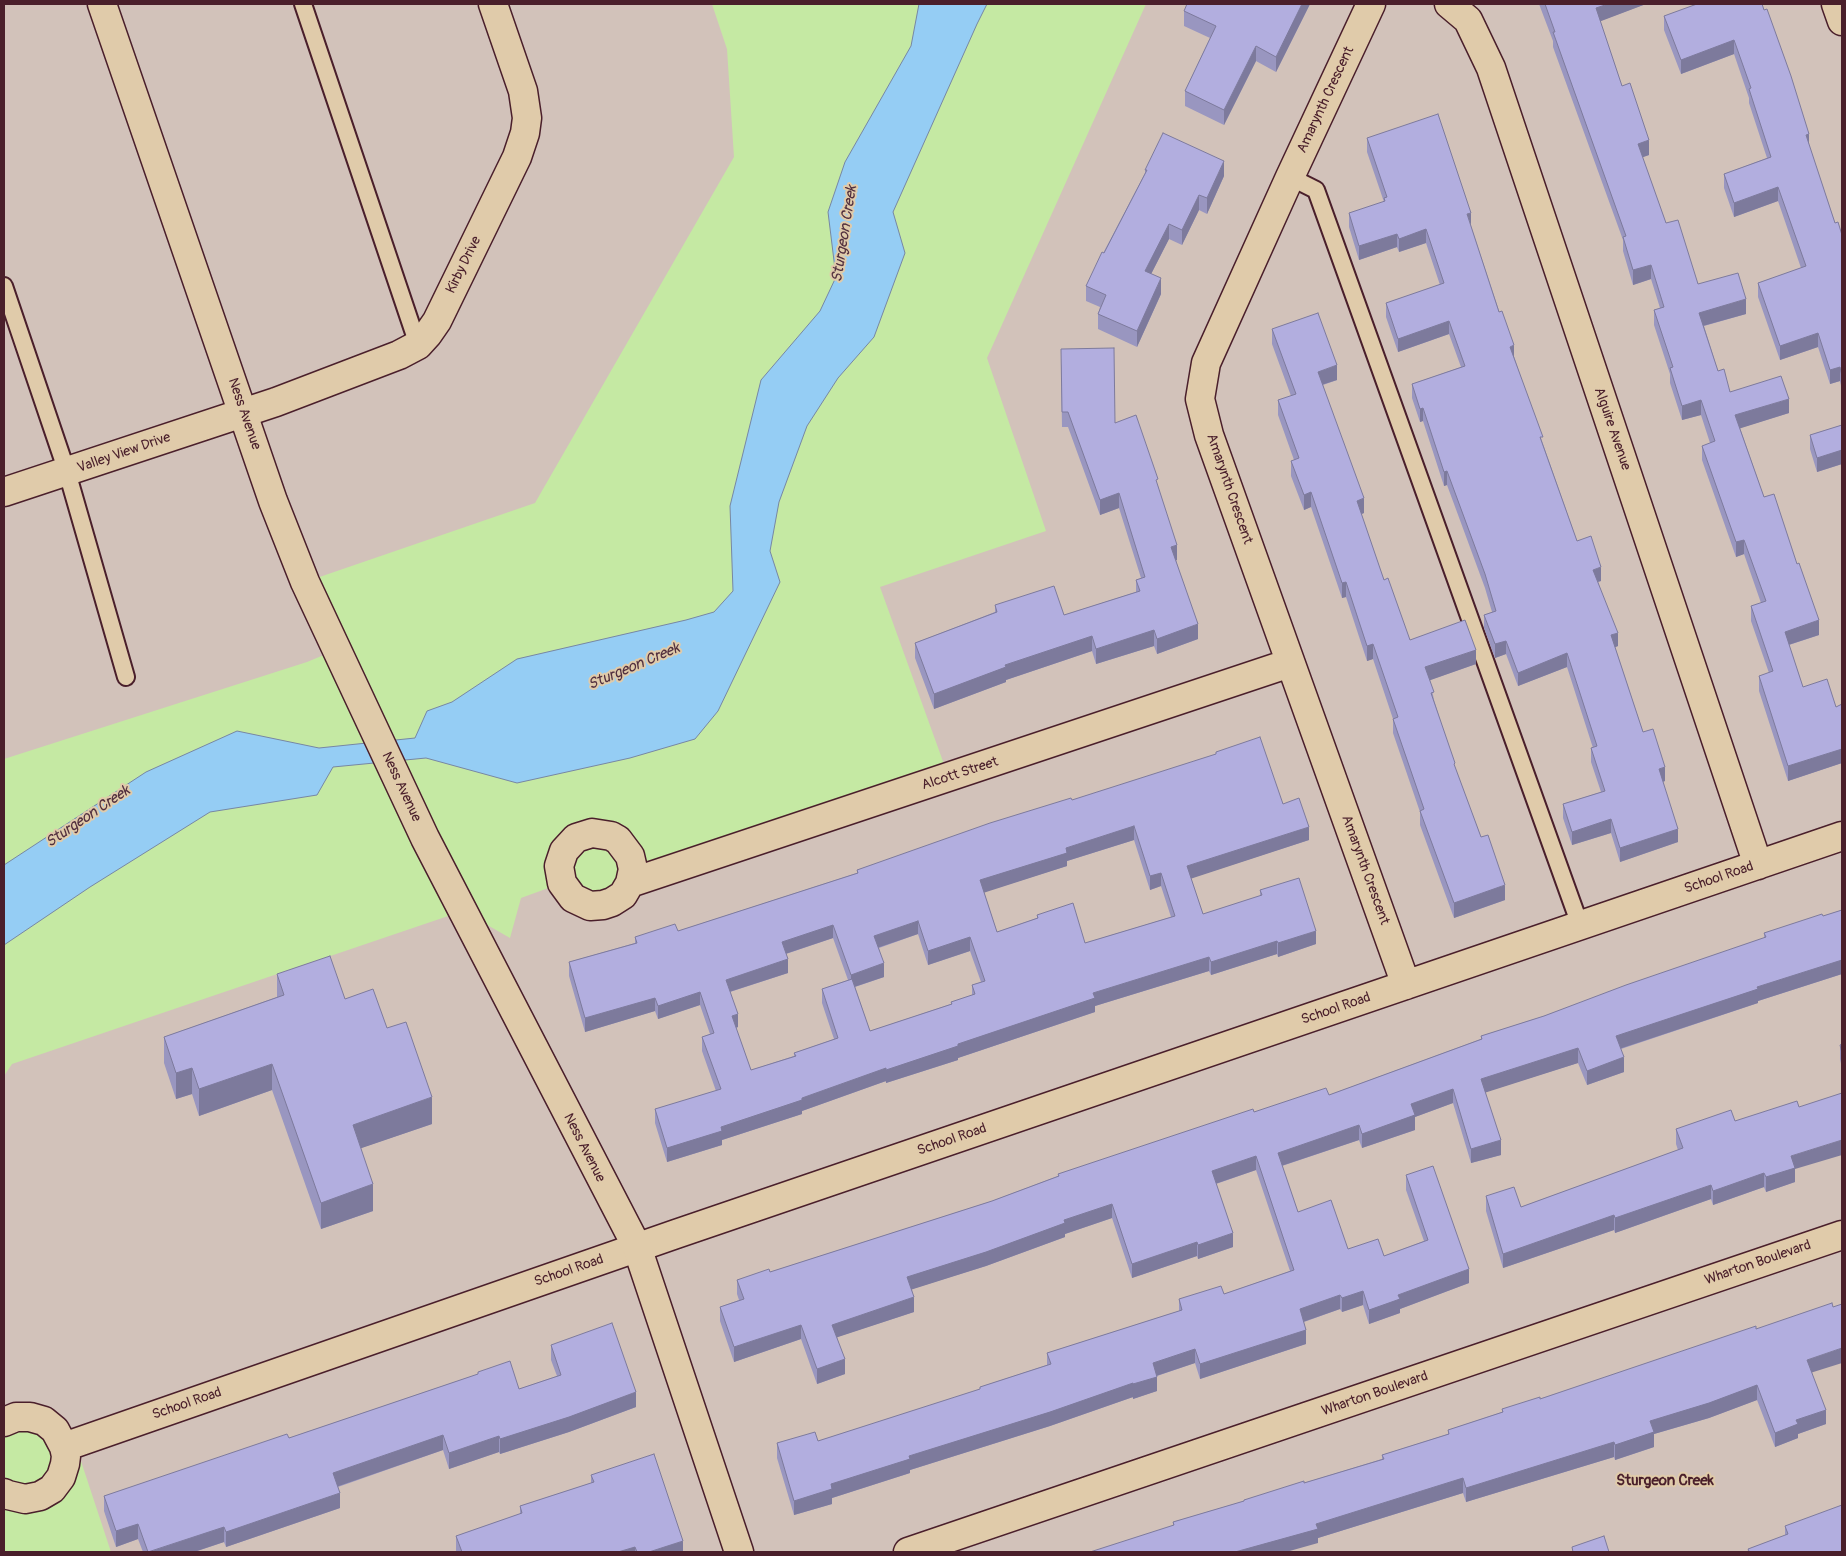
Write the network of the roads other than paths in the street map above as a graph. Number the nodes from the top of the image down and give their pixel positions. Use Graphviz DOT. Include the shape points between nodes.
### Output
graph roads {
  1 [pos="102,4"];
  2 [pos="303,4"];
  3 [pos="493,4"];
  4 [pos="1371,4"];
  5 [pos="1449,4"];
  6 [pos="1836,4"];
  7 [pos="1842,22"];
  8 [pos="1290,177"];
  9 [pos="4,286"];
  10 [pos="418,345"];
  11 [pos="244,412"];
  12 [pos="67,472"];
  13 [pos="4,492"];
  14 [pos="1290,663"];
  15 [pos="126,677"];
  16 [pos="1842,836"];
  17 [pos="1758,865"];
  18 [pos="630,884"];
  19 [pos="1580,926"];
  20 [pos="1406,985"];
  21 [pos="1842,1235"];
  22 [pos="637,1247"];
  23 [pos="4,1422"];
  24 [pos="64,1447"];
  25 [pos="4,1493"];
  26 [pos="738,1552"];
  27 [pos="908,1552"];
  1 -- 11 [label="street, Ness Avenue"];
  2 -- 10 [label="lane"];
  3 -- 10 [label="street, Kirby Drive" via="523,91 527,118 525,133 517,157 437,321"];
  4 -- 8 [label="street, Amarynth Crescent"];
  5 -- 17 [label="street, Alguire Avenue" via="1468,20 1491,68"];
  6 -- 7 [label="street"];
  8 -- 14 [label="street, Amarynth Crescent" via="1206,363 1200,399 1209,435"];
  8 -- 19 [label="lane" via="1316,190"];
  9 -- 12 [label="lane"];
  10 -- 11 [label="street, Kirby Drive" via="399,356"];
  11 -- 12 [label="street, Valley View Drive"];
  11 -- 22 [label="street, Ness Avenue" via="272,501 336,650 425,838"];
  12 -- 13 [label="street, Valley View Drive"];
  12 -- 15 [label="lane"];
  14 -- 18 [label="street, Alcott Street"];
  14 -- 20 [label="street, Amarynth Crescent"];
  16 -- 17 [label="street, School Road"];
  17 -- 19 [label="street, School Road"];
  19 -- 20 [label="street, School Road"];
  20 -- 22 [label="street, School Road"];
  21 -- 27 [label="street, Wharton Boulevard"];
  22 -- 24 [label="street, School Road"];
  22 -- 26 [label="street, Ness Avenue"];
  23 -- 24 [label="street" via="16,1417 44,1421 55,1430"];
  24 -- 25 [label="street" via="65,1464 52,1489 26,1499"];
}
